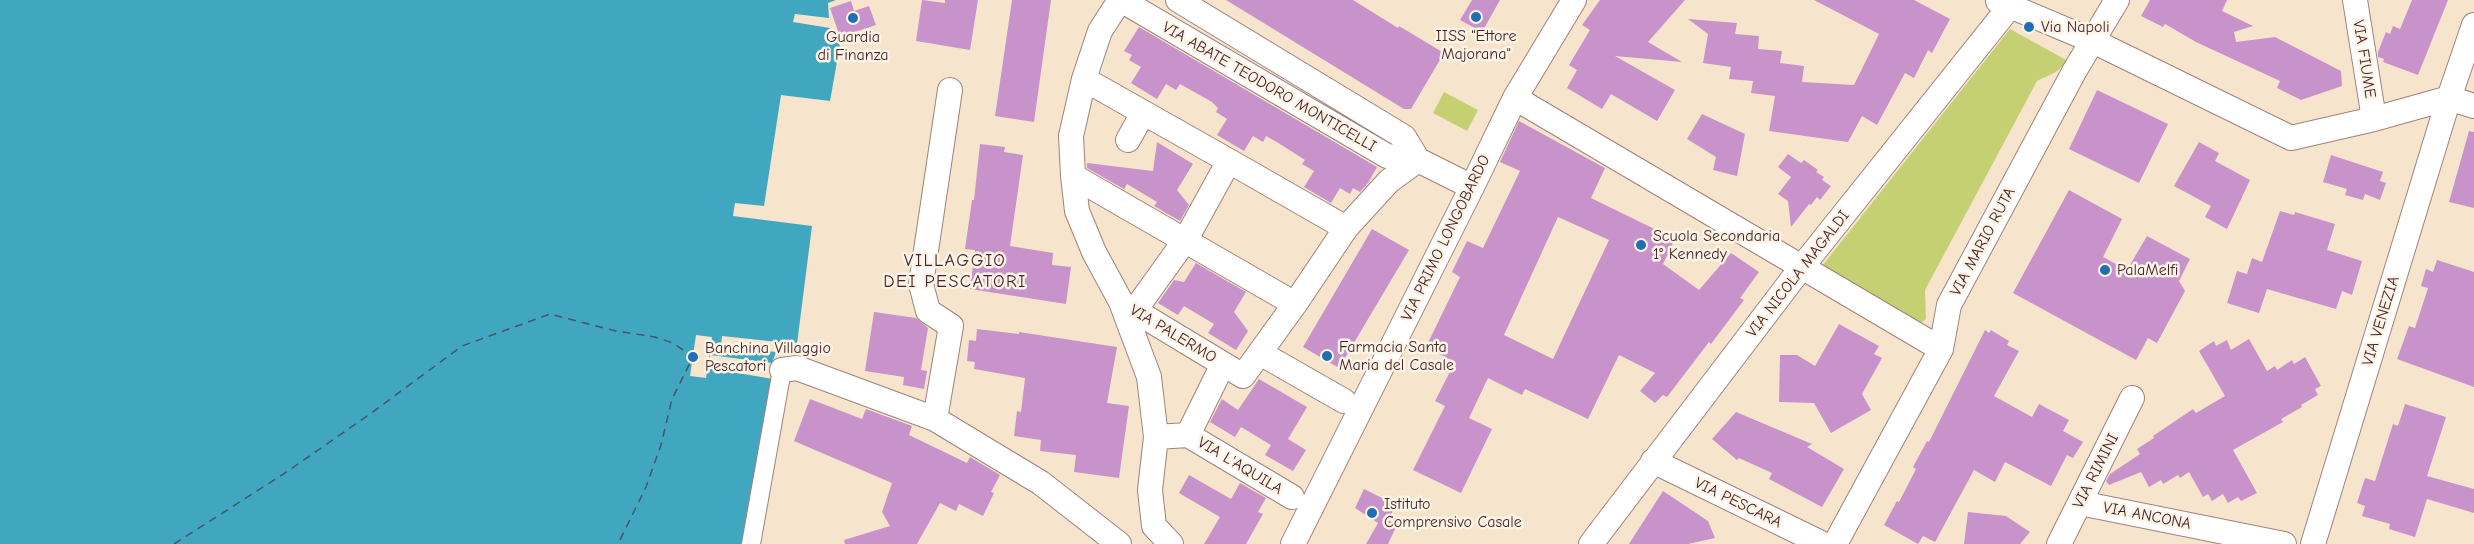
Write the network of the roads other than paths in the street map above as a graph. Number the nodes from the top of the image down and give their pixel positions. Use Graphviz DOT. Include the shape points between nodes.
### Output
graph roads {
  1 [pos="1120,0"];
  2 [pos="1178,0"];
  3 [pos="1574,0"];
  4 [pos="2117,0"];
  5 [pos="2355,0"];
  6 [pos="2007,2"];
  7 [pos="2474,25"];
  8 [pos="2093,41"];
  9 [pos="1084,79"];
  10 [pos="950,90"];
  11 [pos="1515,98"];
  12 [pos="2449,98"];
  13 [pos="2474,106"];
  14 [pos="1143,113"];
  15 [pos="2374,119"];
  16 [pos="1128,140"];
  17 [pos="1418,160"];
  18 [pos="1229,161"];
  19 [pos="1073,176"];
  20 [pos="1472,187"];
  21 [pos="1346,228"];
  22 [pos="1186,239"];
  23 [pos="1802,268"];
  24 [pos="1295,304"];
  25 [pos="1128,306"];
  26 [pos="1941,349"];
  27 [pos="1260,353"];
  28 [pos="1223,364"];
  29 [pos="782,370"];
  30 [pos="2132,398"];
  31 [pos="1344,401"];
  32 [pos="936,419"];
  33 [pos="1188,435"];
  34 [pos="1156,437"];
  35 [pos="1653,461"];
  36 [pos="1292,497"];
  37 [pos="2080,503"];
  38 [pos="751,544"];
  39 [pos="1119,544"];
  40 [pos="1171,544"];
  41 [pos="1293,544"];
  42 [pos="1591,544"];
  43 [pos="1822,544"];
  44 [pos="1835,544"];
  45 [pos="2059,544"];
  46 [pos="2284,544"];
  47 [pos="2313,544"];
  1 -- 9 [label="street, VIA PALERMO" via="1100,31"];
  1 -- 17 [label="street, VIA ABATE TEODORO MONTICELLI" via="1387,156"];
  2 -- 17 [label="street, VIA ABATE TEODORO MONTICELLI" via="1404,137"];
  3 -- 11 [label="street, VIA PRIMO LONGOBARDO"];
  4 -- 8 [label="street, VIA MARIO RUTA"];
  5 -- 15 [label="street, VIA FIUME"];
  6 -- 8 [label="street"];
  6 -- 23 [label="street, VIA NICOLA MAGALDI"];
  7 -- 12 [label="street, VIA VENEZIA"];
  8 -- 15 [label="street" via="2291,138"];
  8 -- 26 [label="street, VIA MARIO RUTA" via="1949,305"];
  9 -- 14 [label="street"];
  9 -- 19 [label="street, VIA PALERMO" via="1071,136"];
  10 -- 32 [label="street" via="921,284 928,311 951,326"];
  11 -- 20 [label="street, VIA PRIMO LONGOBARDO"];
  11 -- 23 [label="street"];
  12 -- 13 [label="street"];
  12 -- 15 [label="street"];
  12 -- 47 [label="street, VIA VENEZIA"];
  14 -- 16 [label="street"];
  14 -- 18 [label="street"];
  17 -- 20 [label="street"];
  17 -- 21 [label="street" via="1389,181"];
  18 -- 21 [label="street"];
  18 -- 22 [label="street"];
  19 -- 22 [label="street"];
  19 -- 25 [label="street, VIA PALERMO" via="1077,211 1094,252"];
  20 -- 41 [label="street, VIA PRIMO LONGOBARDO"];
  21 -- 24 [label="street"];
  22 -- 24 [label="street"];
  22 -- 25 [label="street"];
  23 -- 26 [label="street"];
  23 -- 35 [label="street, VIA NICOLA MAGALDI"];
  24 -- 27 [label="street"];
  25 -- 28 [label="street, VIA PALERMO"];
  25 -- 34 [label="street, VIA PALERMO" via="1149,377"];
  26 -- 44 [label="street, VIA MARIO RUTA"];
  27 -- 28 [label="street" via="1243,376"];
  27 -- 31 [label="street"];
  28 -- 33 [label="street, VIA PALERMO"];
  29 -- 32 [label="street" via="797,368"];
  29 -- 38 [label="street"];
  30 -- 37 [label="street, VIA RIMINI"];
  32 -- 39 [label="street" via="1041,483"];
  33 -- 34 [label="street"];
  33 -- 36 [label="street, VIA L'AQUILA"];
  34 -- 40 [label="street, VIA PALERMO" via="1150,490 1154,526"];
  35 -- 42 [label="street, VIA NICOLA MAGALDI"];
  35 -- 43 [label="street, VIA PESCARA"];
  37 -- 45 [label="street, VIA RIMINI"];
  37 -- 46 [label="street, VIA ANCONA"];
}
